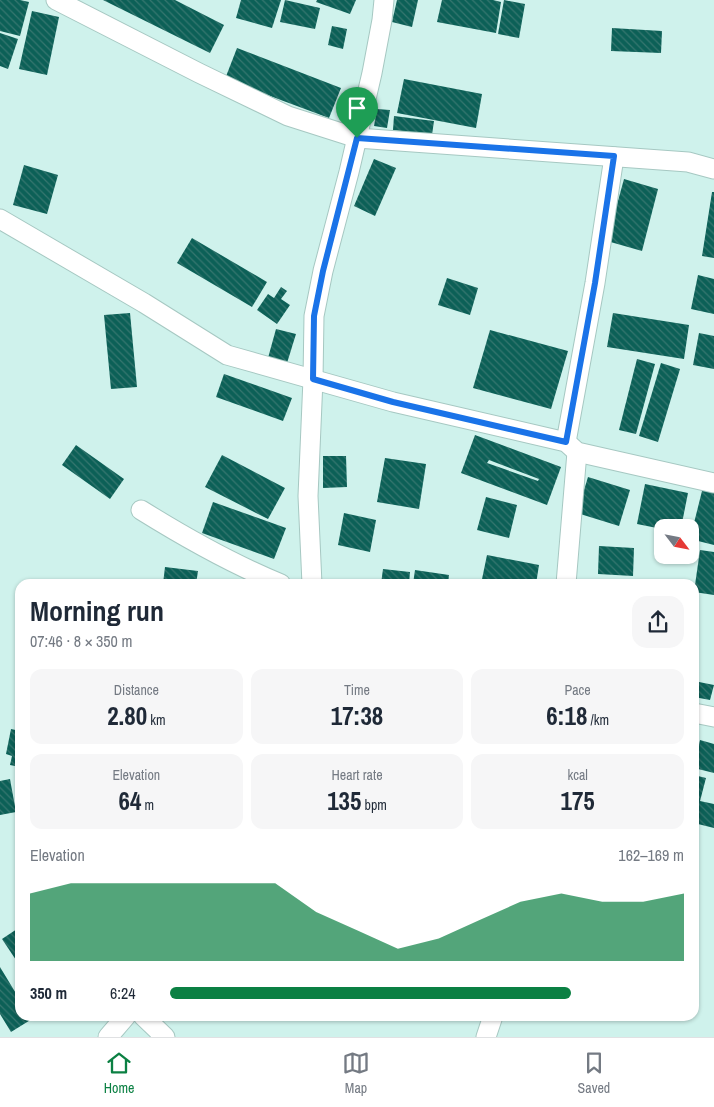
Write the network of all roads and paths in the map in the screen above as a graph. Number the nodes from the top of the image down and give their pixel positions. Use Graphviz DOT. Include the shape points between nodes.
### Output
graph roads {
  1 [pos="56,0"];
  2 [pos="384,0"];
  3 [pos="357,138"];
  4 [pos="614,156"];
  5 [pos="714,169"];
  6 [pos="0,219"];
  7 [pos="313,379"];
  8 [pos="571,447"];
  9 [pos="714,483"];
  10 [pos="141,510"];
  11 [pos="269,579"];
  12 [pos="312,579"];
  13 [pos="566,579"];
  14 [pos="699,714"];
  15 [pos="714,717"];
  16 [pos="122,1021"];
  17 [pos="148,1021"];
  18 [pos="491,1021"];
  19 [pos="108,1037"];
  20 [pos="165,1037"];
  21 [pos="486,1037"];
  1 -- 3 [label="street" via="288,116"];
  2 -- 3 [label="street"];
  3 -- 4 [label="street"];
  3 -- 7 [label="street" via="316,307"];
  4 -- 5 [label="street" via="688,162"];
  4 -- 8 [label="street"];
  6 -- 7 [label="street" via="144,302 227,355"];
  7 -- 8 [label="street"];
  7 -- 12 [label="street" via="308,496"];
  8 -- 9 [label="street"];
  8 -- 13 [label="street"];
  10 -- 11 [label="street" via="190,540"];
  14 -- 15 [label="street"];
  16 -- 19 [label="street"];
  17 -- 20 [label="street"];
  18 -- 21 [label="street"];
}
